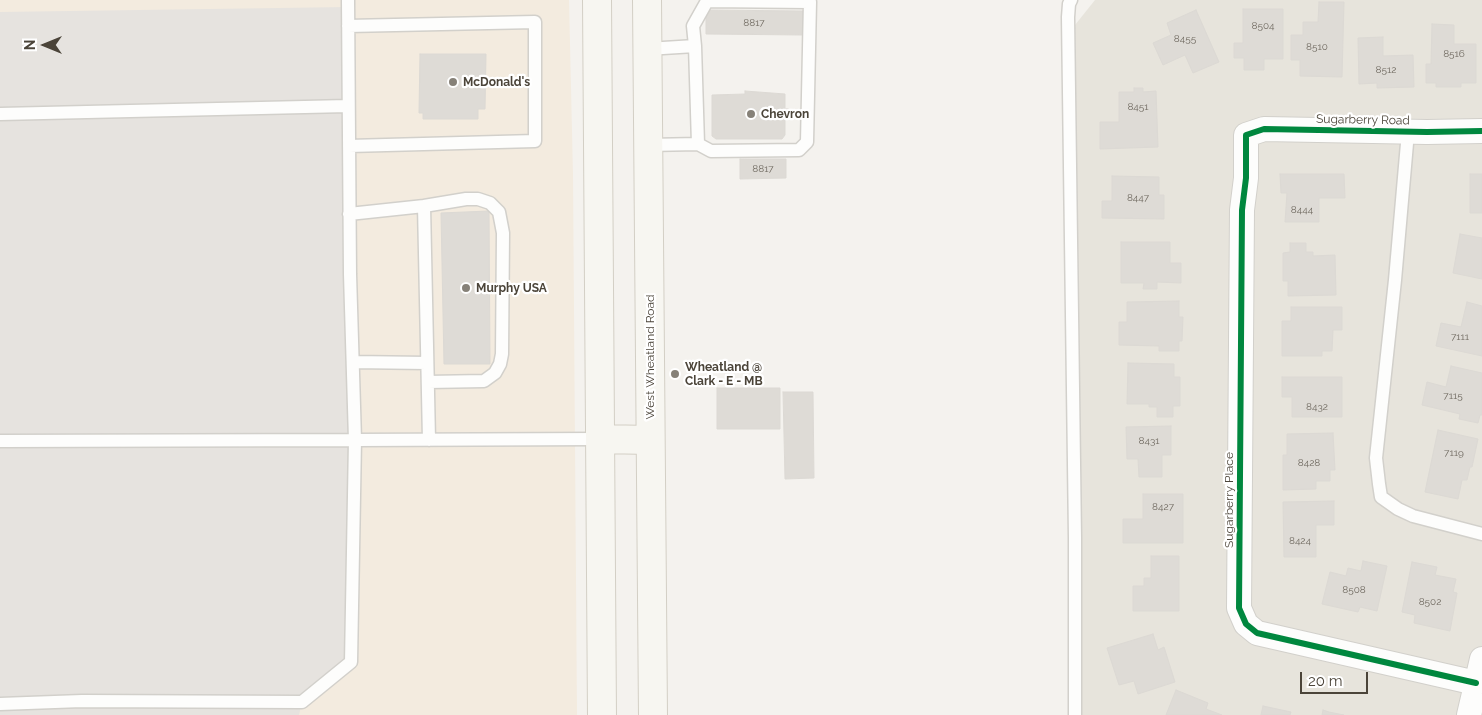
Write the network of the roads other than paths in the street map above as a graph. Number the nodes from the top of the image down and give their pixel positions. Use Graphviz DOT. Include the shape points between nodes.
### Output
graph roads {
  1 [pos="348,0"];
  2 [pos="597,0"];
  3 [pos="647,0"];
  4 [pos="725,0"];
  5 [pos="1071,0"];
  6 [pos="810,1"];
  7 [pos="348,26"];
  8 [pos="695,46"];
  9 [pos="648,49"];
  10 [pos="348,106"];
  11 [pos="0,114"];
  12 [pos="1482,131"];
  13 [pos="1408,132"];
  14 [pos="1246,135"];
  15 [pos="698,144"];
  16 [pos="648,145"];
  17 [pos="349,146"];
  18 [pos="424,206"];
  19 [pos="349,214"];
  20 [pos="352,362"];
  21 [pos="427,363"];
  22 [pos="428,382"];
  23 [pos="600,439"];
  24 [pos="355,440"];
  25 [pos="429,440"];
  26 [pos="650,440"];
  27 [pos="0,441"];
  28 [pos="1482,534"];
  29 [pos="1482,658"];
  30 [pos="1476,683"];
  31 [pos="0,704"];
  32 [pos="602,715"];
  33 [pos="652,715"];
  34 [pos="1075,715"];
  35 [pos="1469,715"];
  1 -- 7 [label="lane"];
  2 -- 23 [label="main road"];
  3 -- 9 [label="main road, West Wheatland Road"];
  4 -- 6 [label="lane"];
  4 -- 8 [label="lane" via="708,1 693,26"];
  5 -- 34 [label="lane" via="1068,17"];
  6 -- 15 [label="lane" via="807,142 799,150 711,151"];
  7 -- 10 [label="lane"];
  7 -- 17 [label="lane" via="535,22 535,141"];
  8 -- 9 [label="lane"];
  8 -- 15 [label="lane"];
  9 -- 16 [label="main road, West Wheatland Road"];
  10 -- 11 [label="lane"];
  10 -- 17 [label="lane"];
  12 -- 13 [label="street, Sugarberry Road"];
  13 -- 14 [label="street, Sugarberry Road" via="1264,129"];
  13 -- 28 [label="lane" via="1376,458 1378,484 1381,496 1398,509"];
  14 -- 30 [label="street, Sugarberry Place" via="1242,210 1239,608 1246,624 1258,633"];
  15 -- 16 [label="lane"];
  16 -- 26 [label="main road, West Wheatland Road"];
  17 -- 19 [label="lane"];
  18 -- 19 [label="lane"];
  18 -- 21 [label="lane"];
  18 -- 22 [label="lane" via="466,199 490,203 499,212 503,234 502,354 498,369 484,381"];
  19 -- 20 [label="lane"];
  20 -- 21 [label="lane"];
  20 -- 24 [label="lane"];
  21 -- 22 [label="lane"];
  22 -- 25 [label="lane"];
  23 -- 25 [label="lane"];
  23 -- 26 [label="main road"];
  23 -- 32 [label="main road"];
  24 -- 25 [label="lane"];
  24 -- 27 [label="lane"];
  24 -- 31 [label="lane" via="351,662 302,702"];
  26 -- 33 [label="main road, West Wheatland Road"];
  29 -- 30 [label="street"];
  30 -- 35 [label="street"];
}
